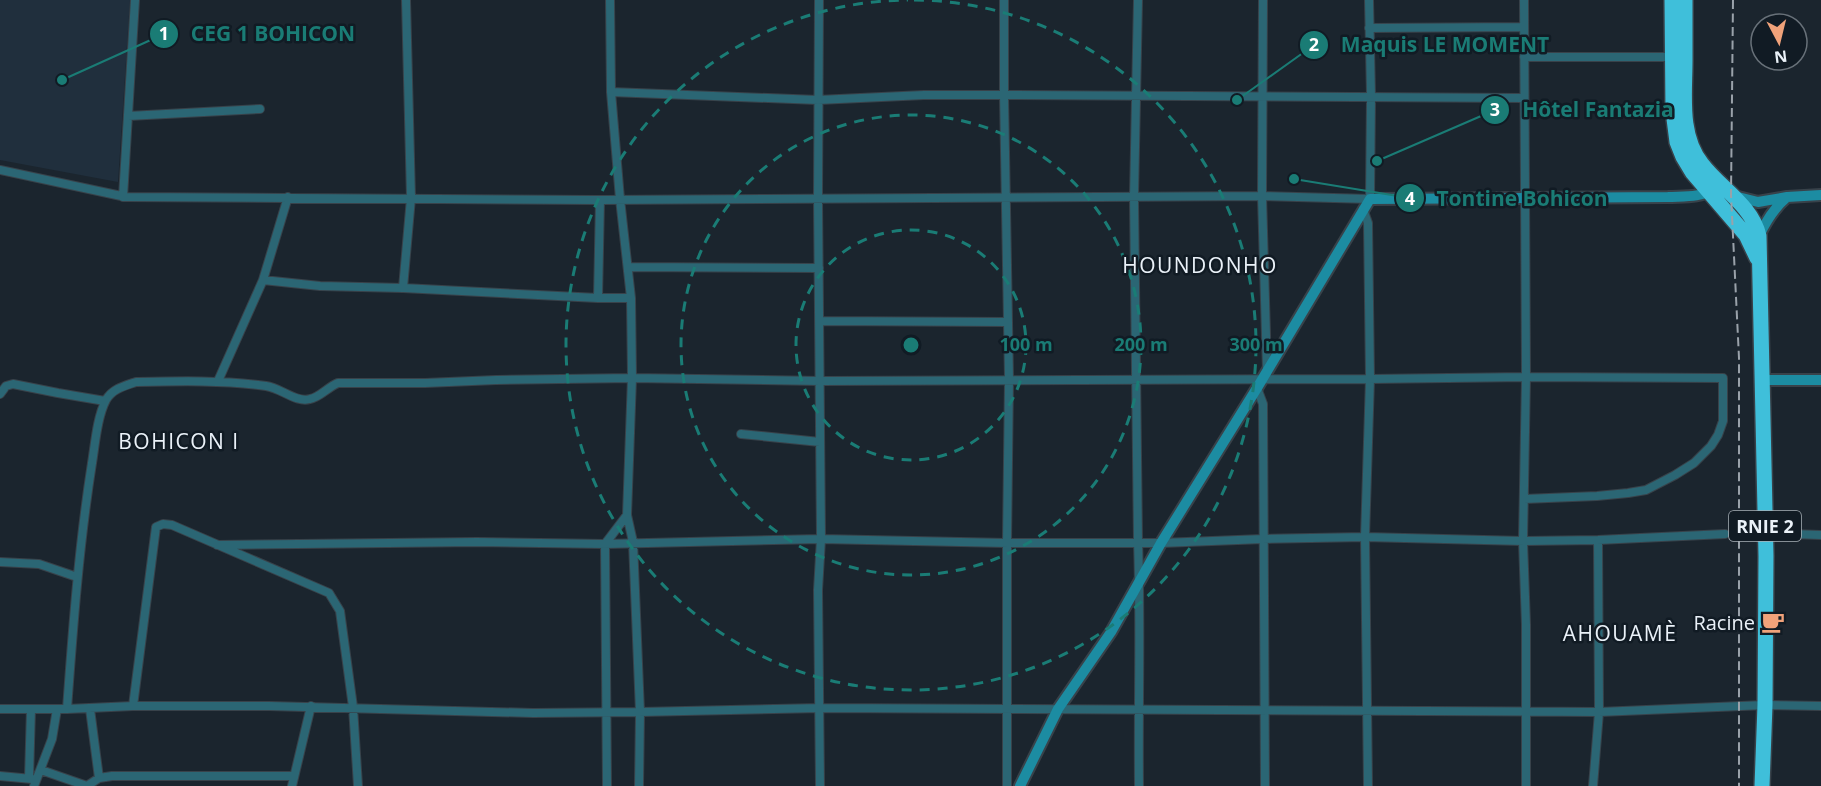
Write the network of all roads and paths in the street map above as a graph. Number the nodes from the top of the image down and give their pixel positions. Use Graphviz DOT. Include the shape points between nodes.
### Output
graph roads {
  1 [pos="135,0"];
  2 [pos="406,0"];
  3 [pos="610,0"];
  4 [pos="819,0"];
  5 [pos="1004,0"];
  6 [pos="1138,0"];
  7 [pos="1263,0"];
  8 [pos="1369,0"];
  9 [pos="1524,0"];
  10 [pos="1672,0"];
  11 [pos="1685,0"];
  12 [pos="1524,27"];
  13 [pos="1369,28"];
  14 [pos="1524,57"];
  15 [pos="1672,57"];
  16 [pos="611,92"];
  17 [pos="1004,95"];
  18 [pos="1135,95"];
  19 [pos="1263,96"];
  20 [pos="1371,96"];
  21 [pos="1524,98"];
  22 [pos="818,100"];
  23 [pos="260,109"];
  24 [pos="128,116"];
  25 [pos="0,170"];
  26 [pos="1715,187"];
  27 [pos="1731,195"];
  28 [pos="1821,195"];
  29 [pos="1262,196"];
  30 [pos="123,197"];
  31 [pos="288,197"];
  32 [pos="1134,197"];
  33 [pos="1787,197"];
  34 [pos="411,198"];
  35 [pos="1006,198"];
  36 [pos="620,199"];
  37 [pos="1370,199"];
  38 [pos="1525,199"];
  39 [pos="600,200"];
  40 [pos="818,200"];
  41 [pos="1364,209"];
  42 [pos="1759,236"];
  43 [pos="1760,266"];
  44 [pos="628,267"];
  45 [pos="819,268"];
  46 [pos="264,280"];
  47 [pos="403,288"];
  48 [pos="598,298"];
  49 [pos="631,298"];
  50 [pos="820,321"];
  51 [pos="1008,322"];
  52 [pos="1526,377"];
  53 [pos="632,378"];
  54 [pos="1010,379"];
  55 [pos="1262,379"];
  56 [pos="1370,379"];
  57 [pos="1136,380"];
  58 [pos="1761,380"];
  59 [pos="1821,380"];
  60 [pos="218,381"];
  61 [pos="820,381"];
  62 [pos="0,394"];
  63 [pos="105,401"];
  64 [pos="741,434"];
  65 [pos="820,442"];
  66 [pos="1524,499"];
  67 [pos="627,515"];
  68 [pos="1765,533"];
  69 [pos="1725,534"];
  70 [pos="1821,535"];
  71 [pos="1365,537"];
  72 [pos="1263,538"];
  73 [pos="821,539"];
  74 [pos="1598,540"];
  75 [pos="1523,541"];
  76 [pos="633,542"];
  77 [pos="1138,542"];
  78 [pos="1007,543"];
  79 [pos="1161,543"];
  80 [pos="605,544"];
  81 [pos="217,545"];
  82 [pos="0,562"];
  83 [pos="77,577"];
  84 [pos="1139,581"];
  85 [pos="1766,705"];
  86 [pos="133,706"];
  87 [pos="311,706"];
  88 [pos="1821,706"];
  89 [pos="353,707"];
  90 [pos="821,708"];
  91 [pos="0,709"];
  92 [pos="31,709"];
  93 [pos="57,709"];
  94 [pos="67,709"];
  95 [pos="90,709"];
  96 [pos="1058,709"];
  97 [pos="1006,710"];
  98 [pos="1265,710"];
  99 [pos="1368,710"];
  100 [pos="1138,711"];
  101 [pos="1599,711"];
  102 [pos="606,712"];
  103 [pos="640,712"];
  104 [pos="1527,712"];
  105 [pos="41,770"];
  106 [pos="0,776"];
  107 [pos="294,776"];
  108 [pos="99,778"];
  109 [pos="33,781"];
  110 [pos="87,786"];
  111 [pos="292,786"];
  112 [pos="358,786"];
  113 [pos="607,786"];
  114 [pos="639,786"];
  115 [pos="820,786"];
  116 [pos="1006,786"];
  117 [pos="1020,786"];
  118 [pos="1139,786"];
  119 [pos="1265,786"];
  120 [pos="1368,786"];
  121 [pos="1526,786"];
  122 [pos="1593,786"];
  123 [pos="1762,786"];
  1 -- 24 [label="street"];
  2 -- 34 [label="street"];
  3 -- 16 [label="street"];
  4 -- 22 [label="street"];
  5 -- 17 [label="street"];
  6 -- 18 [label="street"];
  7 -- 19 [label="street"];
  8 -- 13 [label="street"];
  9 -- 12 [label="street"];
  10 -- 15 [label="highway, RNIE 2"];
  11 -- 26 [label="highway, RNIE 2" via="1686,126 1695,153"];
  12 -- 13 [label="street"];
  12 -- 14 [label="street"];
  13 -- 20 [label="street"];
  14 -- 15 [label="street"];
  14 -- 21 [label="street"];
  15 -- 26 [label="highway, RNIE 2" via="1677,141 1692,172"];
  16 -- 22 [label="street"];
  16 -- 36 [label="street"];
  17 -- 18 [label="street"];
  17 -- 22 [label="street"];
  17 -- 35 [label="street"];
  18 -- 19 [label="street"];
  18 -- 32 [label="street"];
  19 -- 20 [label="street"];
  19 -- 29 [label="street"];
  20 -- 21 [label="street"];
  20 -- 37 [label="street"];
  21 -- 38 [label="street"];
  22 -- 40 [label="street"];
  23 -- 24 [label="street"];
  24 -- 30 [label="street"];
  25 -- 30 [label="street"];
  26 -- 27 [label="highway, RNIE 2"];
  26 -- 38 [label="main road" via="1696,195 1668,197"];
  26 -- 43 [label="highway, RNIE 2" via="1719,201 1746,235"];
  27 -- 33 [label="main road" via="1758,202"];
  27 -- 42 [label="highway, RNIE 2" via="1752,219"];
  28 -- 33 [label="main road"];
  29 -- 32 [label="street"];
  29 -- 37 [label="street"];
  29 -- 55 [label="street"];
  30 -- 31 [label="street"];
  31 -- 34 [label="street"];
  31 -- 46 [label="street"];
  32 -- 35 [label="street"];
  32 -- 57 [label="street"];
  33 -- 42 [label="main road" via="1765,221"];
  34 -- 39 [label="street"];
  34 -- 47 [label="street"];
  35 -- 40 [label="street"];
  35 -- 51 [label="street"];
  36 -- 39 [label="street"];
  36 -- 40 [label="street"];
  36 -- 44 [label="street"];
  37 -- 38 [label="main road"];
  37 -- 41 [label="main road"];
  38 -- 52 [label="street"];
  39 -- 48 [label="street"];
  40 -- 45 [label="street"];
  41 -- 55 [label="main road"];
  41 -- 56 [label="street" via="1368,223"];
  42 -- 43 [label="highway, RNIE 2"];
  43 -- 58 [label="highway, RNIE 2"];
  44 -- 45 [label="street"];
  44 -- 49 [label="street"];
  45 -- 50 [label="street"];
  46 -- 47 [label="street"];
  46 -- 60 [label="street"];
  47 -- 48 [label="street"];
  48 -- 49 [label="street"];
  49 -- 53 [label="street"];
  50 -- 51 [label="street"];
  50 -- 61 [label="street"];
  51 -- 54 [label="street"];
  52 -- 56 [label="street"];
  52 -- 66 [label="street"];
  52 -- 66 [label="street" via="1724,378 1724,406 1718,435 1711,446 1694,463 1660,484 1628,493"];
  53 -- 60 [label="street" via="347,382 307,400 274,387"];
  53 -- 61 [label="street"];
  53 -- 67 [label="street"];
  54 -- 57 [label="street"];
  54 -- 61 [label="street"];
  54 -- 78 [label="street"];
  55 -- 56 [label="street"];
  55 -- 57 [label="street"];
  55 -- 72 [label="street"];
  55 -- 79 [label="main road"];
  56 -- 71 [label="street"];
  57 -- 77 [label="street"];
  58 -- 59 [label="main road"];
  58 -- 68 [label="highway, RNIE 2"];
  60 -- 63 [label="street" via="136,382 113,391"];
  61 -- 65 [label="street"];
  62 -- 63 [label="street" via="13,384"];
  63 -- 83 [label="street"];
  64 -- 65 [label="street"];
  65 -- 73 [label="street"];
  66 -- 75 [label="street"];
  67 -- 76 [label="street"];
  67 -- 80 [label="street"];
  68 -- 70 [label="street"];
  68 -- 85 [label="highway, RNIE 2"];
  69 -- 74 [label="street"];
  71 -- 72 [label="street"];
  71 -- 75 [label="street"];
  71 -- 99 [label="street"];
  72 -- 79 [label="street"];
  72 -- 98 [label="street"];
  73 -- 76 [label="street"];
  73 -- 78 [label="street"];
  73 -- 90 [label="street"];
  74 -- 75 [label="street"];
  74 -- 101 [label="street"];
  75 -- 104 [label="street"];
  76 -- 80 [label="street"];
  76 -- 103 [label="street"];
  77 -- 78 [label="street"];
  77 -- 79 [label="street"];
  77 -- 84 [label="street"];
  78 -- 97 [label="street"];
  79 -- 84 [label="main road"];
  80 -- 81 [label="street"];
  80 -- 102 [label="street"];
  81 -- 86 [label="street" via="172,525 156,527"];
  81 -- 89 [label="street" via="329,593 340,611"];
  82 -- 83 [label="street" via="39,564"];
  83 -- 94 [label="street"];
  84 -- 96 [label="main road" via="1111,632"];
  84 -- 100 [label="street"];
  85 -- 88 [label="street"];
  85 -- 101 [label="street"];
  85 -- 123 [label="highway, RNIE 2"];
  86 -- 87 [label="street"];
  86 -- 95 [label="street"];
  87 -- 89 [label="street"];
  87 -- 107 [label="street"];
  89 -- 102 [label="street"];
  89 -- 112 [label="street"];
  90 -- 97 [label="street"];
  90 -- 103 [label="street"];
  90 -- 115 [label="street"];
  91 -- 92 [label="street"];
  92 -- 93 [label="street"];
  92 -- 109 [label="street"];
  93 -- 94 [label="street"];
  93 -- 105 [label="street"];
  94 -- 95 [label="street"];
  95 -- 108 [label="street"];
  96 -- 97 [label="street"];
  96 -- 100 [label="street"];
  96 -- 117 [label="main road"];
  97 -- 116 [label="street"];
  98 -- 99 [label="street"];
  98 -- 100 [label="street"];
  98 -- 119 [label="street"];
  99 -- 104 [label="street"];
  99 -- 120 [label="street"];
  100 -- 118 [label="street"];
  101 -- 104 [label="street"];
  101 -- 122 [label="street"];
  102 -- 103 [label="street"];
  102 -- 113 [label="street"];
  103 -- 114 [label="street"];
  104 -- 121 [label="street"];
  105 -- 109 [label="street"];
  105 -- 110 [label="street"];
  106 -- 109 [label="street"];
  107 -- 108 [label="street"];
  107 -- 111 [label="street"];
  108 -- 110 [label="street"];
}
